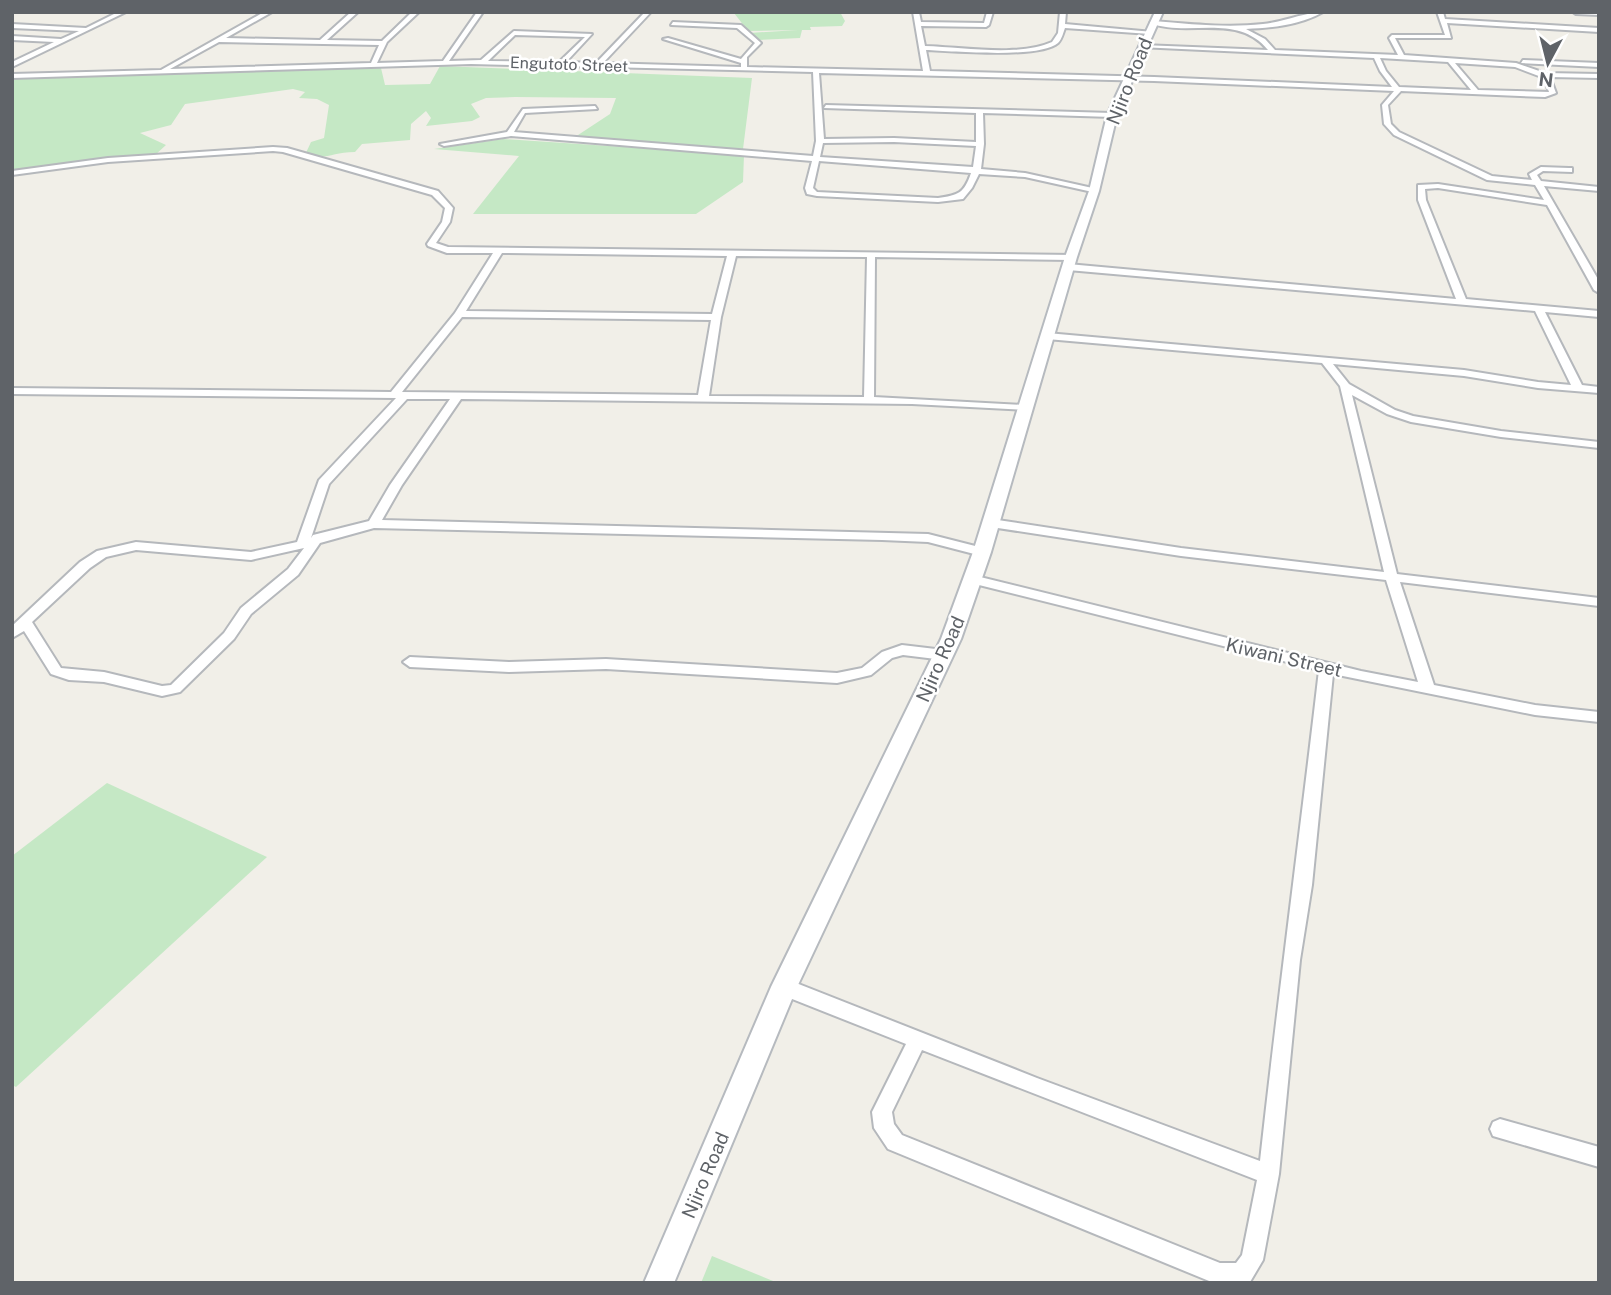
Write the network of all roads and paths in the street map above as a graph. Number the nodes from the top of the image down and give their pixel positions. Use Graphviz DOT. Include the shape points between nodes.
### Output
graph roads {
  1 [pos="123,12"];
  2 [pos="269,12"];
  3 [pos="355,12"];
  4 [pos="416,12"];
  5 [pos="480,12"];
  6 [pos="648,12"];
  7 [pos="916,12"];
  8 [pos="990,12"];
  9 [pos="1063,12"];
  10 [pos="1320,12"];
  11 [pos="1440,12"];
  12 [pos="1576,12"];
  13 [pos="1292,13"];
  14 [pos="1599,13"];
  15 [pos="1307,18"];
  16 [pos="1445,21"];
  17 [pos="673,24"];
  18 [pos="917,24"];
  19 [pos="12,26"];
  20 [pos="1063,26"];
  21 [pos="1239,27"];
  22 [pos="86,29"];
  23 [pos="1151,29"];
  24 [pos="1599,30"];
  25 [pos="12,38"];
  26 [pos="666,39"];
  27 [pos="219,40"];
  28 [pos="62,41"];
  29 [pos="321,41"];
  30 [pos="385,43"];
  31 [pos="921,48"];
  32 [pos="731,50"];
  33 [pos="12,52"];
  34 [pos="1274,53"];
  35 [pos="36,54"];
  36 [pos="1376,56"];
  37 [pos="1402,57"];
  38 [pos="1599,59"];
  39 [pos="1450,61"];
  40 [pos="444,62"];
  41 [pos="483,62"];
  42 [pos="649,63"];
  43 [pos="743,63"];
  44 [pos="374,64"];
  45 [pos="561,64"];
  46 [pos="12,65"];
  47 [pos="598,65"];
  48 [pos="1516,65"];
  49 [pos="1595,65"];
  50 [pos="816,70"];
  51 [pos="163,71"];
  52 [pos="927,73"];
  53 [pos="12,76"];
  54 [pos="1599,76"];
  55 [pos="1127,78"];
  56 [pos="1546,78"];
  57 [pos="1597,85"];
  58 [pos="1398,90"];
  59 [pos="1476,92"];
  60 [pos="826,107"];
  61 [pos="595,108"];
  62 [pos="979,110"];
  63 [pos="1112,115"];
  64 [pos="511,134"];
  65 [pos="820,141"];
  66 [pos="444,144"];
  67 [pos="980,144"];
  68 [pos="814,159"];
  69 [pos="1569,170"];
  70 [pos="977,172"];
  71 [pos="12,173"];
  72 [pos="1539,184"];
  73 [pos="1599,189"];
  74 [pos="1094,191"];
  75 [pos="1549,203"];
  76 [pos="498,252"];
  77 [pos="733,254"];
  78 [pos="870,254"];
  79 [pos="1070,262"];
  80 [pos="1599,289"];
  81 [pos="1462,301"];
  82 [pos="1538,308"];
  83 [pos="459,314"];
  84 [pos="1599,314"];
  85 [pos="716,317"];
  86 [pos="1047,336"];
  87 [pos="1326,362"];
  88 [pos="1345,386"];
  89 [pos="1578,388"];
  90 [pos="1599,390"];
  91 [pos="12,391"];
  92 [pos="399,396"];
  93 [pos="457,397"];
  94 [pos="703,398"];
  95 [pos="869,400"];
  96 [pos="1025,408"];
  97 [pos="1599,445"];
  98 [pos="991,523"];
  99 [pos="374,524"];
  100 [pos="310,540"];
  101 [pos="982,552"];
  102 [pos="972,579"];
  103 [pos="1392,579"];
  104 [pos="1599,602"];
  105 [pos="26,623"];
  106 [pos="12,634"];
  107 [pos="944,655"];
  108 [pos="411,662"];
  109 [pos="1326,668"];
  110 [pos="1428,690"];
  111 [pos="1599,717"];
  112 [pos="784,987"];
  113 [pos="918,1039"];
  114 [pos="1500,1129"];
  115 [pos="1599,1157"];
  116 [pos="1269,1174"];
  117 [pos="659,1283"];
  1 -- 22 [label="street"];
  2 -- 27 [label="street"];
  3 -- 29 [label="street"];
  4 -- 30 [label="street"];
  5 -- 40 [label="street"];
  6 -- 47 [label="street"];
  7 -- 18 [label="street"];
  8 -- 18 [label="street" via="986,25"];
  9 -- 20 [label="street"];
  10 -- 15 [label="street"];
  11 -- 16 [label="street"];
  12 -- 14 [label="street"];
  13 -- 15 [label="street"];
  15 -- 21 [label="street"];
  16 -- 24 [label="street"];
  16 -- 37 [label="street" via="1449,37 1394,36"];
  17 -- 43 [label="street" via="739,26 757,40 745,50"];
  18 -- 31 [label="street"];
  19 -- 22 [label="street"];
  20 -- 23 [label="street"];
  20 -- 31 [label="street" via="1054,43 1037,49"];
  21 -- 23 [label="street"];
  21 -- 34 [label="street" via="1263,40"];
  22 -- 28 [label="street"];
  23 -- 34 [label="street"];
  23 -- 55 [label="street, Njiro Road"];
  25 -- 28 [label="street"];
  26 -- 43 [label="street"];
  27 -- 29 [label="street"];
  27 -- 51 [label="street"];
  28 -- 35 [label="street"];
  29 -- 30 [label="street"];
  30 -- 44 [label="street"];
  31 -- 52 [label="street"];
  32 -- 43 [label="street" via="728,52"];
  33 -- 35 [label="street"];
  34 -- 36 [label="street"];
  35 -- 46 [label="street"];
  36 -- 37 [label="street"];
  36 -- 58 [label="street"];
  37 -- 39 [label="street"];
  38 -- 49 [label="street"];
  39 -- 48 [label="street"];
  39 -- 59 [label="street"];
  40 -- 41 [label="street, Engutoto Street"];
  40 -- 44 [label="street, Engutoto Street"];
  41 -- 45 [label="street, Engutoto Street"];
  41 -- 45 [label="street" via="514,33 590,35"];
  42 -- 43 [label="street"];
  43 -- 47 [label="street, Engutoto Street"];
  43 -- 50 [label="street, Engutoto Street"];
  44 -- 51 [label="street, Engutoto Street"];
  45 -- 47 [label="street, Engutoto Street"];
  48 -- 49 [label="street"];
  48 -- 56 [label="street"];
  50 -- 52 [label="street, Engutoto Street"];
  50 -- 65 [label="street"];
  51 -- 53 [label="street, Engutoto Street"];
  52 -- 55 [label="street, Engutoto Street"];
  54 -- 56 [label="street"];
  55 -- 58 [label="street, Engutoto Street"];
  55 -- 63 [label="street, Njiro Road"];
  56 -- 57 [label="street"];
  56 -- 59 [label="street, Engutoto Street" via="1551,94"];
  58 -- 59 [label="street, Engutoto Street"];
  58 -- 72 [label="street" via="1385,105 1385,120 1395,134 1484,176"];
  60 -- 62 [label="street"];
  61 -- 64 [label="street" via="523,111"];
  62 -- 63 [label="street"];
  62 -- 67 [label="street"];
  63 -- 74 [label="street, Njiro Road"];
  64 -- 66 [label="street"];
  64 -- 68 [label="street"];
  65 -- 67 [label="street"];
  65 -- 68 [label="street"];
  67 -- 70 [label="street"];
  68 -- 70 [label="street"];
  68 -- 70 [label="street" via="810,192 827,196 955,199 963,195"];
  69 -- 72 [label="street" via="1536,170"];
  70 -- 74 [label="street" via="1043,177"];
  71 -- 76 [label="street" via="108,160 284,150 435,193 449,214 432,240 435,247"];
  72 -- 73 [label="street"];
  72 -- 75 [label="street"];
  74 -- 79 [label="street, Njiro Road"];
  75 -- 80 [label="street"];
  75 -- 81 [label="street" via="1451,187 1421,187"];
  76 -- 77 [label="street"];
  76 -- 83 [label="street"];
  77 -- 78 [label="street"];
  77 -- 85 [label="street"];
  78 -- 79 [label="street"];
  78 -- 95 [label="street"];
  79 -- 81 [label="street"];
  79 -- 86 [label="street, Njiro Road"];
  81 -- 82 [label="street"];
  82 -- 84 [label="street"];
  82 -- 89 [label="street"];
  83 -- 85 [label="street"];
  83 -- 92 [label="street"];
  85 -- 94 [label="street"];
  86 -- 87 [label="street"];
  86 -- 96 [label="street, Njiro Road"];
  87 -- 88 [label="street"];
  87 -- 89 [label="street"];
  88 -- 97 [label="street" via="1411,419"];
  88 -- 103 [label="street"];
  89 -- 90 [label="street"];
  91 -- 92 [label="street"];
  92 -- 93 [label="street"];
  92 -- 100 [label="street" via="323,483"];
  93 -- 94 [label="street"];
  93 -- 99 [label="street"];
  94 -- 95 [label="street"];
  95 -- 96 [label="street"];
  96 -- 98 [label="street, Njiro Road"];
  98 -- 101 [label="street, Njiro Road"];
  98 -- 103 [label="street"];
  99 -- 100 [label="street"];
  99 -- 101 [label="street" via="928,538"];
  100 -- 105 [label="street" via="251,556 157,546 120,548 85,565"];
  100 -- 105 [label="street" via="293,572 246,611 229,636 175,690 56,671"];
  101 -- 102 [label="street, Njiro Road"];
  102 -- 107 [label="street, Njiro Road"];
  102 -- 109 [label="street, Kiwani Street"];
  103 -- 104 [label="street"];
  103 -- 110 [label="street"];
  105 -- 106 [label="street"];
  107 -- 108 [label="street" via="902,650 887,655 866,672 837,678 606,664 509,667"];
  107 -- 112 [label="street, Njiro Road"];
  109 -- 110 [label="street, Kiwani Street"];
  109 -- 116 [label="street"];
  110 -- 111 [label="street, Kiwani Street"];
  112 -- 113 [label="street"];
  112 -- 117 [label="street, Njiro Road"];
  113 -- 116 [label="street"];
  113 -- 116 [label="street" via="882,1112 884,1128 895,1142 1220,1275 1242,1274 1252,1260"];
  114 -- 115 [label="street"];
}
